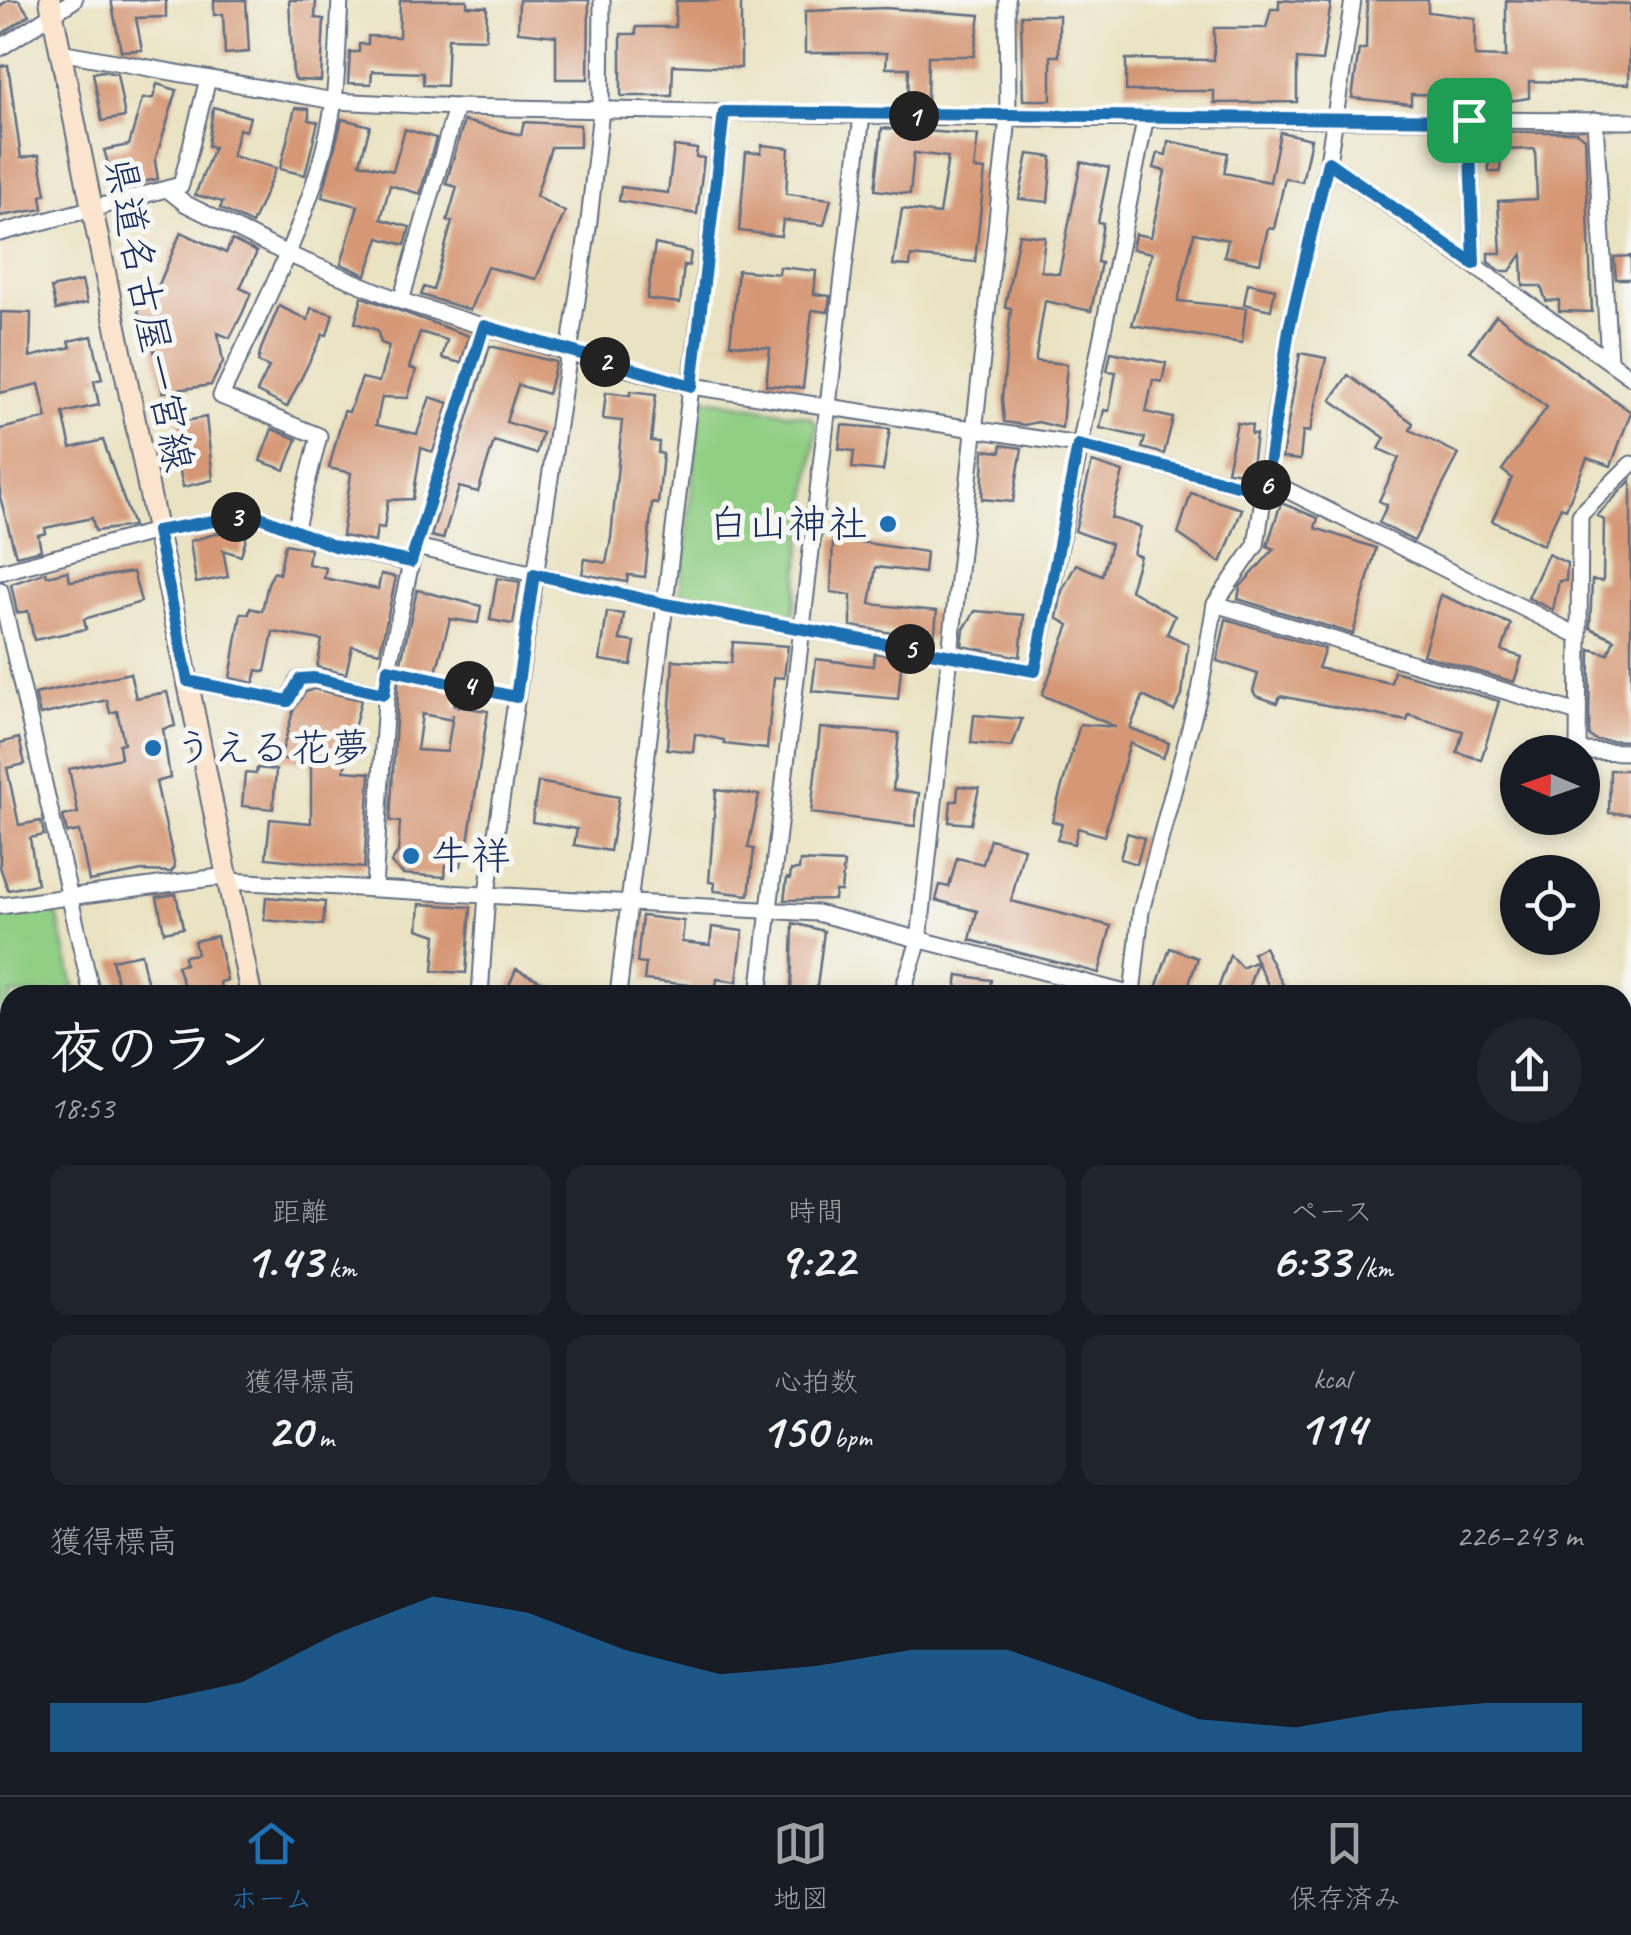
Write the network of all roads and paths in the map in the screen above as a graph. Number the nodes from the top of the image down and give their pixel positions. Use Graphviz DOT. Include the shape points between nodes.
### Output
graph roads {
  1 [pos="74,0"];
  2 [pos="340,0"];
  3 [pos="602,0"];
  4 [pos="1008,0"];
  5 [pos="1353,0"];
  6 [pos="51,6"];
  7 [pos="0,48"];
  8 [pos="60,52"];
  9 [pos="208,78"];
  10 [pos="334,101"];
  11 [pos="456,107"];
  12 [pos="602,110"];
  13 [pos="724,112"];
  14 [pos="862,115"];
  15 [pos="1146,116"];
  16 [pos="1008,118"];
  17 [pos="1335,119"];
  18 [pos="1469,120"];
  19 [pos="1595,120"];
  20 [pos="1631,120"];
  21 [pos="1328,162"];
  22 [pos="167,189"];
  23 [pos="92,208"];
  24 [pos="0,232"];
  25 [pos="287,254"];
  26 [pos="1474,264"];
  27 [pos="401,301"];
  28 [pos="484,326"];
  29 [pos="569,352"];
  30 [pos="1609,361"];
  31 [pos="1631,376"];
  32 [pos="692,386"];
  33 [pos="828,407"];
  34 [pos="973,430"];
  35 [pos="1078,445"];
  36 [pos="1631,464"];
  37 [pos="1266,486"];
  38 [pos="157,531"];
  39 [pos="295,531"];
  40 [pos="413,555"];
  41 [pos="0,572"];
  42 [pos="534,574"];
  43 [pos="0,590"];
  44 [pos="665,604"];
  45 [pos="1214,604"];
  46 [pos="801,630"];
  47 [pos="1579,636"];
  48 [pos="948,656"];
  49 [pos="388,669"];
  50 [pos="188,681"];
  51 [pos="384,694"];
  52 [pos="516,697"];
  53 [pos="1578,713"];
  54 [pos="1631,752"];
  55 [pos="228,878"];
  56 [pos="374,887"];
  57 [pos="486,893"];
  58 [pos="70,898"];
  59 [pos="629,904"];
  60 [pos="0,906"];
  61 [pos="769,910"];
  62 [pos="918,941"];
  63 [pos="90,985"];
  64 [pos="249,985"];
  65 [pos="481,985"];
  66 [pos="619,985"];
  67 [pos="761,985"];
  68 [pos="904,985"];
  69 [pos="1092,985"];
  70 [pos="1133,985"];
  1 -- 6 [label="street"];
  2 -- 10 [label="street"];
  3 -- 12 [label="street"];
  4 -- 16 [label="street"];
  5 -- 17 [label="street"];
  6 -- 7 [label="street"];
  6 -- 8 [label="main road, 県道名古屋一宮線"];
  8 -- 9 [label="street"];
  8 -- 23 [label="main road, 県道名古屋一宮線"];
  9 -- 10 [label="street"];
  9 -- 22 [label="street" via="181,185"];
  10 -- 11 [label="street"];
  10 -- 25 [label="street" via="318,171"];
  11 -- 12 [label="street"];
  11 -- 27 [label="street"];
  12 -- 13 [label="street"];
  12 -- 29 [label="street"];
  13 -- 14 [label="street"];
  13 -- 32 [label="street"];
  14 -- 16 [label="street"];
  14 -- 33 [label="street"];
  15 -- 16 [label="street"];
  15 -- 17 [label="street"];
  15 -- 35 [label="street"];
  16 -- 34 [label="street"];
  17 -- 18 [label="street"];
  17 -- 21 [label="street"];
  18 -- 19 [label="street"];
  18 -- 26 [label="street"];
  19 -- 20 [label="street"];
  19 -- 30 [label="street"];
  21 -- 26 [label="street"];
  21 -- 37 [label="street" via="1289,329"];
  22 -- 23 [label="street"];
  22 -- 25 [label="street"];
  23 -- 24 [label="street"];
  23 -- 38 [label="main road, 県道名古屋一宮線"];
  25 -- 27 [label="street"];
  25 -- 39 [label="street" via="221,396 319,436"];
  26 -- 30 [label="street"];
  27 -- 28 [label="street"];
  28 -- 29 [label="street"];
  28 -- 40 [label="street"];
  29 -- 32 [label="street"];
  29 -- 42 [label="street"];
  30 -- 31 [label="street"];
  32 -- 33 [label="street"];
  32 -- 44 [label="street"];
  33 -- 34 [label="street"];
  33 -- 46 [label="street"];
  34 -- 35 [label="street"];
  34 -- 48 [label="street"];
  35 -- 37 [label="street"];
  35 -- 48 [label="street" via="1035,671"];
  36 -- 47 [label="street" via="1580,514"];
  37 -- 45 [label="street" via="1256,545"];
  37 -- 47 [label="street"];
  38 -- 39 [label="street" via="253,514"];
  38 -- 41 [label="street"];
  38 -- 50 [label="main road, 県道名古屋一宮線"];
  39 -- 40 [label="street" via="334,546"];
  40 -- 42 [label="street"];
  40 -- 49 [label="street"];
  42 -- 44 [label="street"];
  42 -- 52 [label="street"];
  43 -- 58 [label="street"];
  44 -- 46 [label="street"];
  44 -- 59 [label="street"];
  45 -- 53 [label="street"];
  45 -- 70 [label="street" via="1200,691 1141,910"];
  46 -- 48 [label="street"];
  46 -- 61 [label="street"];
  47 -- 53 [label="street"];
  48 -- 62 [label="street"];
  49 -- 51 [label="street"];
  49 -- 52 [label="path"];
  50 -- 51 [label="street" via="288,701 300,679"];
  50 -- 55 [label="main road, 県道名古屋一宮線"];
  51 -- 56 [label="street"];
  52 -- 57 [label="street"];
  53 -- 54 [label="street" via="1578,750"];
  55 -- 56 [label="street"];
  55 -- 58 [label="street"];
  55 -- 64 [label="main road, 県道名古屋一宮線"];
  56 -- 57 [label="street"];
  57 -- 59 [label="street"];
  57 -- 65 [label="street"];
  58 -- 60 [label="street"];
  58 -- 63 [label="street"];
  59 -- 61 [label="street"];
  59 -- 66 [label="street"];
  61 -- 62 [label="street" via="817,913"];
  61 -- 67 [label="street"];
  62 -- 68 [label="street"];
  62 -- 69 [label="street"];
}
